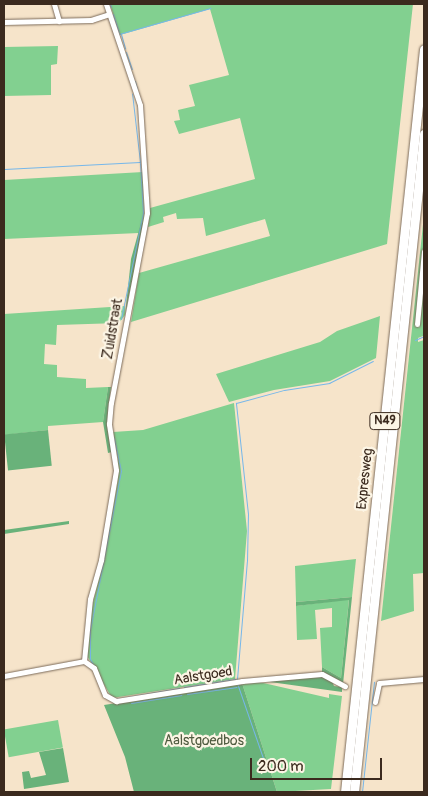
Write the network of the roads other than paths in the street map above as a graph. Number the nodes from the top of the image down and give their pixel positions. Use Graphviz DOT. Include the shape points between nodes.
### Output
graph roads {
  1 [pos="54,4"];
  2 [pos="106,4"];
  3 [pos="109,14"];
  4 [pos="59,21"];
  5 [pos="4,22"];
  6 [pos="424,49"];
  7 [pos="424,134"];
  8 [pos="424,251"];
  9 [pos="417,324"];
  10 [pos="84,661"];
  11 [pos="4,676"];
  12 [pos="424,679"];
  13 [pos="344,686"];
  14 [pos="375,702"];
  15 [pos="345,792"];
  16 [pos="354,792"];
  1 -- 4 [label="street"];
  2 -- 3 [label="street, Zuidstraat"];
  3 -- 4 [label="street" via="91,20"];
  3 -- 10 [label="street, Zuidstraat" via="140,105 147,214 109,424 115,477 101,560 89,607"];
  4 -- 5 [label="street"];
  6 -- 15 [label="highway, Expresweg / N49"];
  7 -- 16 [label="highway, Expresweg / N49"];
  8 -- 9 [label="street"];
  10 -- 11 [label="street"];
  10 -- 13 [label="street, Aalstgoed" via="94,668 105,695 113,700 322,674"];
  12 -- 14 [label="street" via="377,685"];
}
